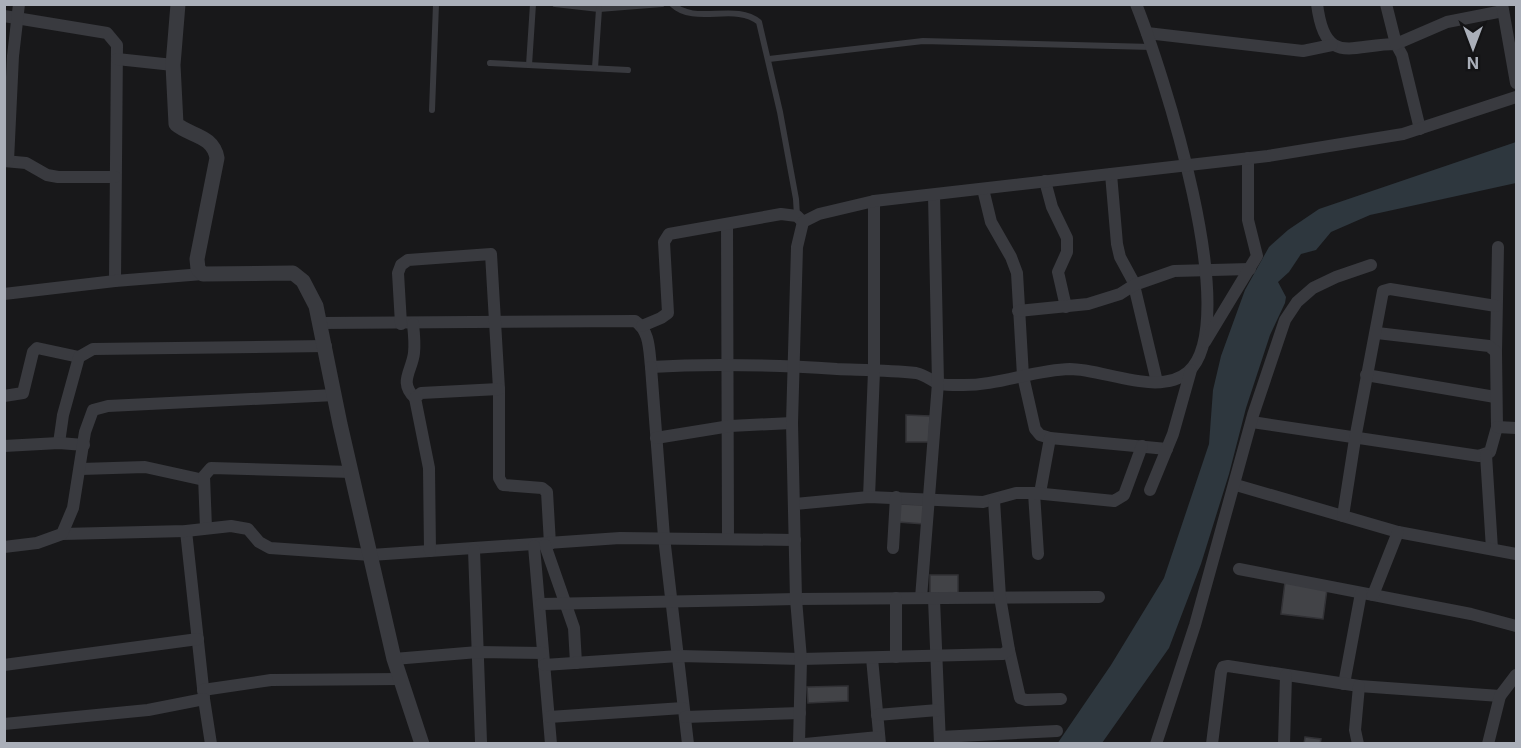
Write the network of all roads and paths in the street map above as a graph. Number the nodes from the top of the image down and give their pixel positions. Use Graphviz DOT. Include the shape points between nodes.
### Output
graph roads {
  1 [pos="178,4"];
  2 [pos="436,4"];
  3 [pos="533,4"];
  4 [pos="555,4"];
  5 [pos="662,4"];
  6 [pos="672,4"];
  7 [pos="1136,4"];
  8 [pos="1317,4"];
  9 [pos="1386,4"];
  10 [pos="599,9"];
  11 [pos="19,11"];
  12 [pos="1506,12"];
  13 [pos="4,16"];
  14 [pos="1147,33"];
  15 [pos="1396,44"];
  16 [pos="1332,45"];
  17 [pos="1152,46"];
  18 [pos="117,58"];
  19 [pos="769,59"];
  20 [pos="490,63"];
  21 [pos="173,65"];
  22 [pos="529,65"];
  23 [pos="595,68"];
  24 [pos="628,70"];
  25 [pos="1516,83"];
  26 [pos="1516,97"];
  27 [pos="432,110"];
  28 [pos="1420,129"];
  29 [pos="1248,158"];
  30 [pos="6,161"];
  31 [pos="1188,166"];
  32 [pos="1111,174"];
  33 [pos="115,177"];
  34 [pos="1045,181"];
  35 [pos="982,189"];
  36 [pos="934,195"];
  37 [pos="874,201"];
  38 [pos="800,219"];
  39 [pos="727,224"];
  40 [pos="1498,247"];
  41 [pos="1371,265"];
  42 [pos="1206,268"];
  43 [pos="1250,269"];
  44 [pos="204,274"];
  45 [pos="115,281"];
  46 [pos="1134,285"];
  47 [pos="4,294"];
  48 [pos="1496,306"];
  49 [pos="1066,307"];
  50 [pos="1018,311"];
  51 [pos="320,323"];
  52 [pos="407,324"];
  53 [pos="496,324"];
  54 [pos="642,326"];
  55 [pos="1377,333"];
  56 [pos="326,346"];
  57 [pos="1201,347"];
  58 [pos="1496,352"];
  59 [pos="79,357"];
  60 [pos="726,363"];
  61 [pos="795,366"];
  62 [pos="651,367"];
  63 [pos="1191,370"];
  64 [pos="874,371"];
  65 [pos="1366,375"];
  66 [pos="1023,376"];
  67 [pos="1157,382"];
  68 [pos="938,383"];
  69 [pos="499,389"];
  70 [pos="335,395"];
  71 [pos="4,396"];
  72 [pos="1495,397"];
  73 [pos="416,398"];
  74 [pos="1252,422"];
  75 [pos="792,423"];
  76 [pos="729,426"];
  77 [pos="1497,427"];
  78 [pos="1516,428"];
  79 [pos="656,438"];
  80 [pos="1050,438"];
  81 [pos="1355,439"];
  82 [pos="59,443"];
  83 [pos="84,445"];
  84 [pos="4,446"];
  85 [pos="1142,446"];
  86 [pos="1167,449"];
  87 [pos="1486,455"];
  88 [pos="81,469"];
  89 [pos="352,472"];
  90 [pos="204,480"];
  91 [pos="1236,485"];
  92 [pos="1150,490"];
  93 [pos="1037,493"];
  94 [pos="869,497"];
  95 [pos="896,497"];
  96 [pos="930,500"];
  97 [pos="994,500"];
  98 [pos="795,504"];
  99 [pos="1343,516"];
  100 [pos="206,528"];
  101 [pos="186,531"];
  102 [pos="1398,532"];
  103 [pos="62,534"];
  104 [pos="664,537"];
  105 [pos="728,539"];
  106 [pos="795,540"];
  107 [pos="543,545"];
  108 [pos="4,547"];
  109 [pos="893,548"];
  110 [pos="1492,549"];
  111 [pos="474,550"];
  112 [pos="430,551"];
  113 [pos="1038,554"];
  114 [pos="1516,554"];
  115 [pos="371,555"];
  116 [pos="1239,569"];
  117 [pos="1367,594"];
  118 [pos="1000,597"];
  119 [pos="1099,597"];
  120 [pos="896,598"];
  121 [pos="927,598"];
  122 [pos="796,599"];
  123 [pos="672,602"];
  124 [pos="541,604"];
  125 [pos="566,604"];
  126 [pos="1516,626"];
  127 [pos="198,639"];
  128 [pos="1009,650"];
  129 [pos="478,652"];
  130 [pos="938,655"];
  131 [pos="679,656"];
  132 [pos="896,657"];
  133 [pos="872,658"];
  134 [pos="394,659"];
  135 [pos="544,659"];
  136 [pos="801,659"];
  137 [pos="576,663"];
  138 [pos="4,664"];
  139 [pos="1286,675"];
  140 [pos="1516,675"];
  141 [pos="400,679"];
  142 [pos="1344,684"];
  143 [pos="1359,686"];
  144 [pos="204,694"];
  145 [pos="1500,696"];
  146 [pos="1060,699"];
  147 [pos="939,710"];
  148 [pos="684,712"];
  149 [pos="800,713"];
  150 [pos="877,715"];
  151 [pos="549,717"];
  152 [pos="4,724"];
  153 [pos="1057,730"];
  154 [pos="880,740"];
  155 [pos="940,740"];
  156 [pos="481,742"];
  157 [pos="211,744"];
  158 [pos="422,744"];
  159 [pos="551,744"];
  160 [pos="688,744"];
  161 [pos="799,744"];
  162 [pos="805,744"];
  163 [pos="1156,744"];
  164 [pos="1212,744"];
  165 [pos="1284,744"];
  166 [pos="1358,744"];
  167 [pos="1488,744"];
  1 -- 21 [label="street"];
  2 -- 27 [label="lane"];
  3 -- 22 [label="lane"];
  4 -- 10 [label="lane"];
  5 -- 10 [label="lane"];
  6 -- 19 [label="lane" via="688,13 752,16 763,31"];
  7 -- 14 [label="street"];
  8 -- 16 [label="street" via="1326,38"];
  9 -- 15 [label="street"];
  10 -- 23 [label="lane"];
  11 -- 13 [label="street"];
  11 -- 18 [label="street" via="107,33 115,39"];
  11 -- 30 [label="street"];
  12 -- 15 [label="street" via="1447,22"];
  12 -- 25 [label="street"];
  14 -- 16 [label="street" via="1303,51"];
  14 -- 17 [label="street"];
  15 -- 16 [label="street" via="1360,49"];
  15 -- 28 [label="street"];
  17 -- 19 [label="lane" via="923,41"];
  17 -- 31 [label="street"];
  18 -- 21 [label="street"];
  18 -- 33 [label="street"];
  19 -- 38 [label="lane"];
  20 -- 22 [label="lane"];
  21 -- 44 [label="street" via="176,124 216,150 197,259 198,269"];
  22 -- 23 [label="lane"];
  23 -- 24 [label="lane"];
  26 -- 28 [label="street"];
  28 -- 29 [label="street"];
  29 -- 31 [label="street"];
  29 -- 43 [label="street" via="1248,220 1257,256"];
  30 -- 33 [label="street" via="26,163 58,177"];
  31 -- 32 [label="street"];
  31 -- 42 [label="street"];
  32 -- 34 [label="street"];
  32 -- 46 [label="street" via="1117,244"];
  33 -- 45 [label="street"];
  34 -- 35 [label="street"];
  34 -- 49 [label="street" via="1067,238 1067,252 1058,272"];
  35 -- 36 [label="street"];
  35 -- 50 [label="street" via="991,222 1017,273"];
  36 -- 37 [label="street"];
  36 -- 68 [label="street"];
  37 -- 38 [label="street"];
  37 -- 64 [label="street"];
  38 -- 39 [label="street" via="781,214"];
  38 -- 61 [label="street"];
  39 -- 54 [label="street" via="665,237 669,313"];
  39 -- 60 [label="street"];
  40 -- 48 [label="street"];
  41 -- 74 [label="street" via="1313,288 1298,302 1274,346"];
  42 -- 43 [label="street"];
  42 -- 46 [label="street" via="1174,271"];
  42 -- 57 [label="street" via="1207,318"];
  43 -- 57 [label="street"];
  44 -- 45 [label="street"];
  44 -- 51 [label="street" via="293,273 303,281"];
  45 -- 47 [label="street"];
  46 -- 49 [label="street" via="1105,299"];
  46 -- 67 [label="street"];
  48 -- 55 [label="street" via="1390,289 1380,296"];
  48 -- 58 [label="street"];
  49 -- 50 [label="street"];
  50 -- 66 [label="street"];
  51 -- 52 [label="street"];
  51 -- 56 [label="street"];
  52 -- 53 [label="street"];
  52 -- 53 [label="street" via="401,265 408,260 485,252 494,259"];
  52 -- 73 [label="street" via="414,354 406,376 407,386"];
  53 -- 54 [label="street" via="635,321"];
  53 -- 69 [label="street"];
  54 -- 62 [label="street"];
  55 -- 58 [label="street" via="1489,346"];
  55 -- 65 [label="street"];
  56 -- 59 [label="street" via="127,347 93,349"];
  56 -- 70 [label="street"];
  57 -- 63 [label="street"];
  58 -- 72 [label="street"];
  59 -- 71 [label="street" via="37,348 25,390"];
  59 -- 82 [label="street"];
  60 -- 61 [label="street"];
  60 -- 62 [label="street"];
  60 -- 76 [label="street"];
  61 -- 64 [label="street"];
  61 -- 75 [label="street"];
  62 -- 79 [label="street"];
  63 -- 67 [label="street" via="1179,378"];
  63 -- 86 [label="street"];
  64 -- 68 [label="street" via="918,374"];
  64 -- 94 [label="street"];
  65 -- 72 [label="street"];
  65 -- 81 [label="street"];
  66 -- 67 [label="street" via="1071,369"];
  66 -- 68 [label="street" via="972,385"];
  66 -- 80 [label="street" via="1035,429"];
  68 -- 96 [label="street"];
  69 -- 73 [label="street" via="421,393"];
  69 -- 107 [label="street" via="501,483 547,492"];
  70 -- 83 [label="street" via="108,406 93,410"];
  70 -- 89 [label="street"];
  72 -- 77 [label="street"];
  73 -- 112 [label="street" via="429,468"];
  74 -- 81 [label="street"];
  74 -- 91 [label="street"];
  75 -- 76 [label="street"];
  75 -- 98 [label="street"];
  76 -- 79 [label="street"];
  76 -- 105 [label="street"];
  77 -- 78 [label="street"];
  77 -- 87 [label="street" via="1493,447"];
  79 -- 104 [label="street"];
  80 -- 85 [label="street"];
  80 -- 93 [label="street"];
  81 -- 87 [label="street"];
  81 -- 99 [label="street"];
  82 -- 83 [label="street"];
  82 -- 84 [label="street"];
  83 -- 88 [label="street"];
  85 -- 86 [label="street"];
  85 -- 93 [label="street" via="1120,499"];
  86 -- 92 [label="street"];
  87 -- 110 [label="street"];
  88 -- 90 [label="street" via="145,467"];
  88 -- 103 [label="street" via="73,508"];
  89 -- 90 [label="street" via="211,468"];
  89 -- 115 [label="street"];
  90 -- 100 [label="street"];
  91 -- 99 [label="street"];
  91 -- 163 [label="street"];
  93 -- 97 [label="street"];
  93 -- 113 [label="street"];
  94 -- 95 [label="street"];
  94 -- 98 [label="street"];
  95 -- 96 [label="street"];
  95 -- 109 [label="street"];
  96 -- 97 [label="street"];
  96 -- 121 [label="street"];
  97 -- 118 [label="street"];
  98 -- 106 [label="street"];
  99 -- 102 [label="street"];
  100 -- 101 [label="street"];
  100 -- 115 [label="street" via="242,527 270,548"];
  101 -- 103 [label="street"];
  101 -- 127 [label="street"];
  102 -- 110 [label="street"];
  102 -- 117 [label="street"];
  103 -- 108 [label="street" via="37,543"];
  104 -- 105 [label="street"];
  104 -- 107 [label="street"];
  104 -- 123 [label="street"];
  105 -- 106 [label="street"];
  106 -- 122 [label="street"];
  107 -- 111 [label="street"];
  107 -- 124 [label="street"];
  107 -- 125 [label="street"];
  110 -- 114 [label="street"];
  111 -- 112 [label="street"];
  111 -- 129 [label="street"];
  112 -- 115 [label="street"];
  115 -- 134 [label="street"];
  116 -- 117 [label="street"];
  117 -- 126 [label="street"];
  117 -- 142 [label="street"];
  118 -- 119 [label="street"];
  118 -- 121 [label="street"];
  118 -- 128 [label="street"];
  120 -- 121 [label="street"];
  120 -- 122 [label="street"];
  120 -- 132 [label="street"];
  121 -- 130 [label="street"];
  122 -- 123 [label="street"];
  122 -- 136 [label="street"];
  123 -- 125 [label="street"];
  123 -- 131 [label="street"];
  124 -- 125 [label="street"];
  124 -- 135 [label="street"];
  125 -- 137 [label="street" via="576,639"];
  127 -- 138 [label="street"];
  127 -- 144 [label="street"];
  128 -- 130 [label="street" via="1003,654"];
  128 -- 146 [label="street" via="1020,698"];
  129 -- 134 [label="street"];
  129 -- 135 [label="street"];
  129 -- 156 [label="street"];
  130 -- 132 [label="street"];
  130 -- 147 [label="street"];
  131 -- 136 [label="street"];
  131 -- 137 [label="street"];
  131 -- 148 [label="street"];
  132 -- 133 [label="street"];
  133 -- 136 [label="street"];
  133 -- 150 [label="street"];
  134 -- 141 [label="street"];
  135 -- 137 [label="street"];
  135 -- 151 [label="street"];
  136 -- 149 [label="street"];
  139 -- 142 [label="street"];
  139 -- 164 [label="street" via="1223,667"];
  139 -- 165 [label="street"];
  140 -- 145 [label="street"];
  141 -- 144 [label="street" via="271,680"];
  141 -- 158 [label="street"];
  142 -- 143 [label="street"];
  143 -- 145 [label="street"];
  143 -- 166 [label="street" via="1354,730"];
  144 -- 152 [label="street" via="148,710"];
  144 -- 157 [label="street"];
  145 -- 167 [label="street"];
  147 -- 150 [label="street"];
  147 -- 155 [label="street"];
  148 -- 149 [label="street"];
  148 -- 151 [label="street"];
  148 -- 160 [label="street"];
  149 -- 161 [label="street"];
  150 -- 154 [label="street"];
  151 -- 159 [label="street"];
  153 -- 155 [label="street"];
  154 -- 162 [label="street"];
}
